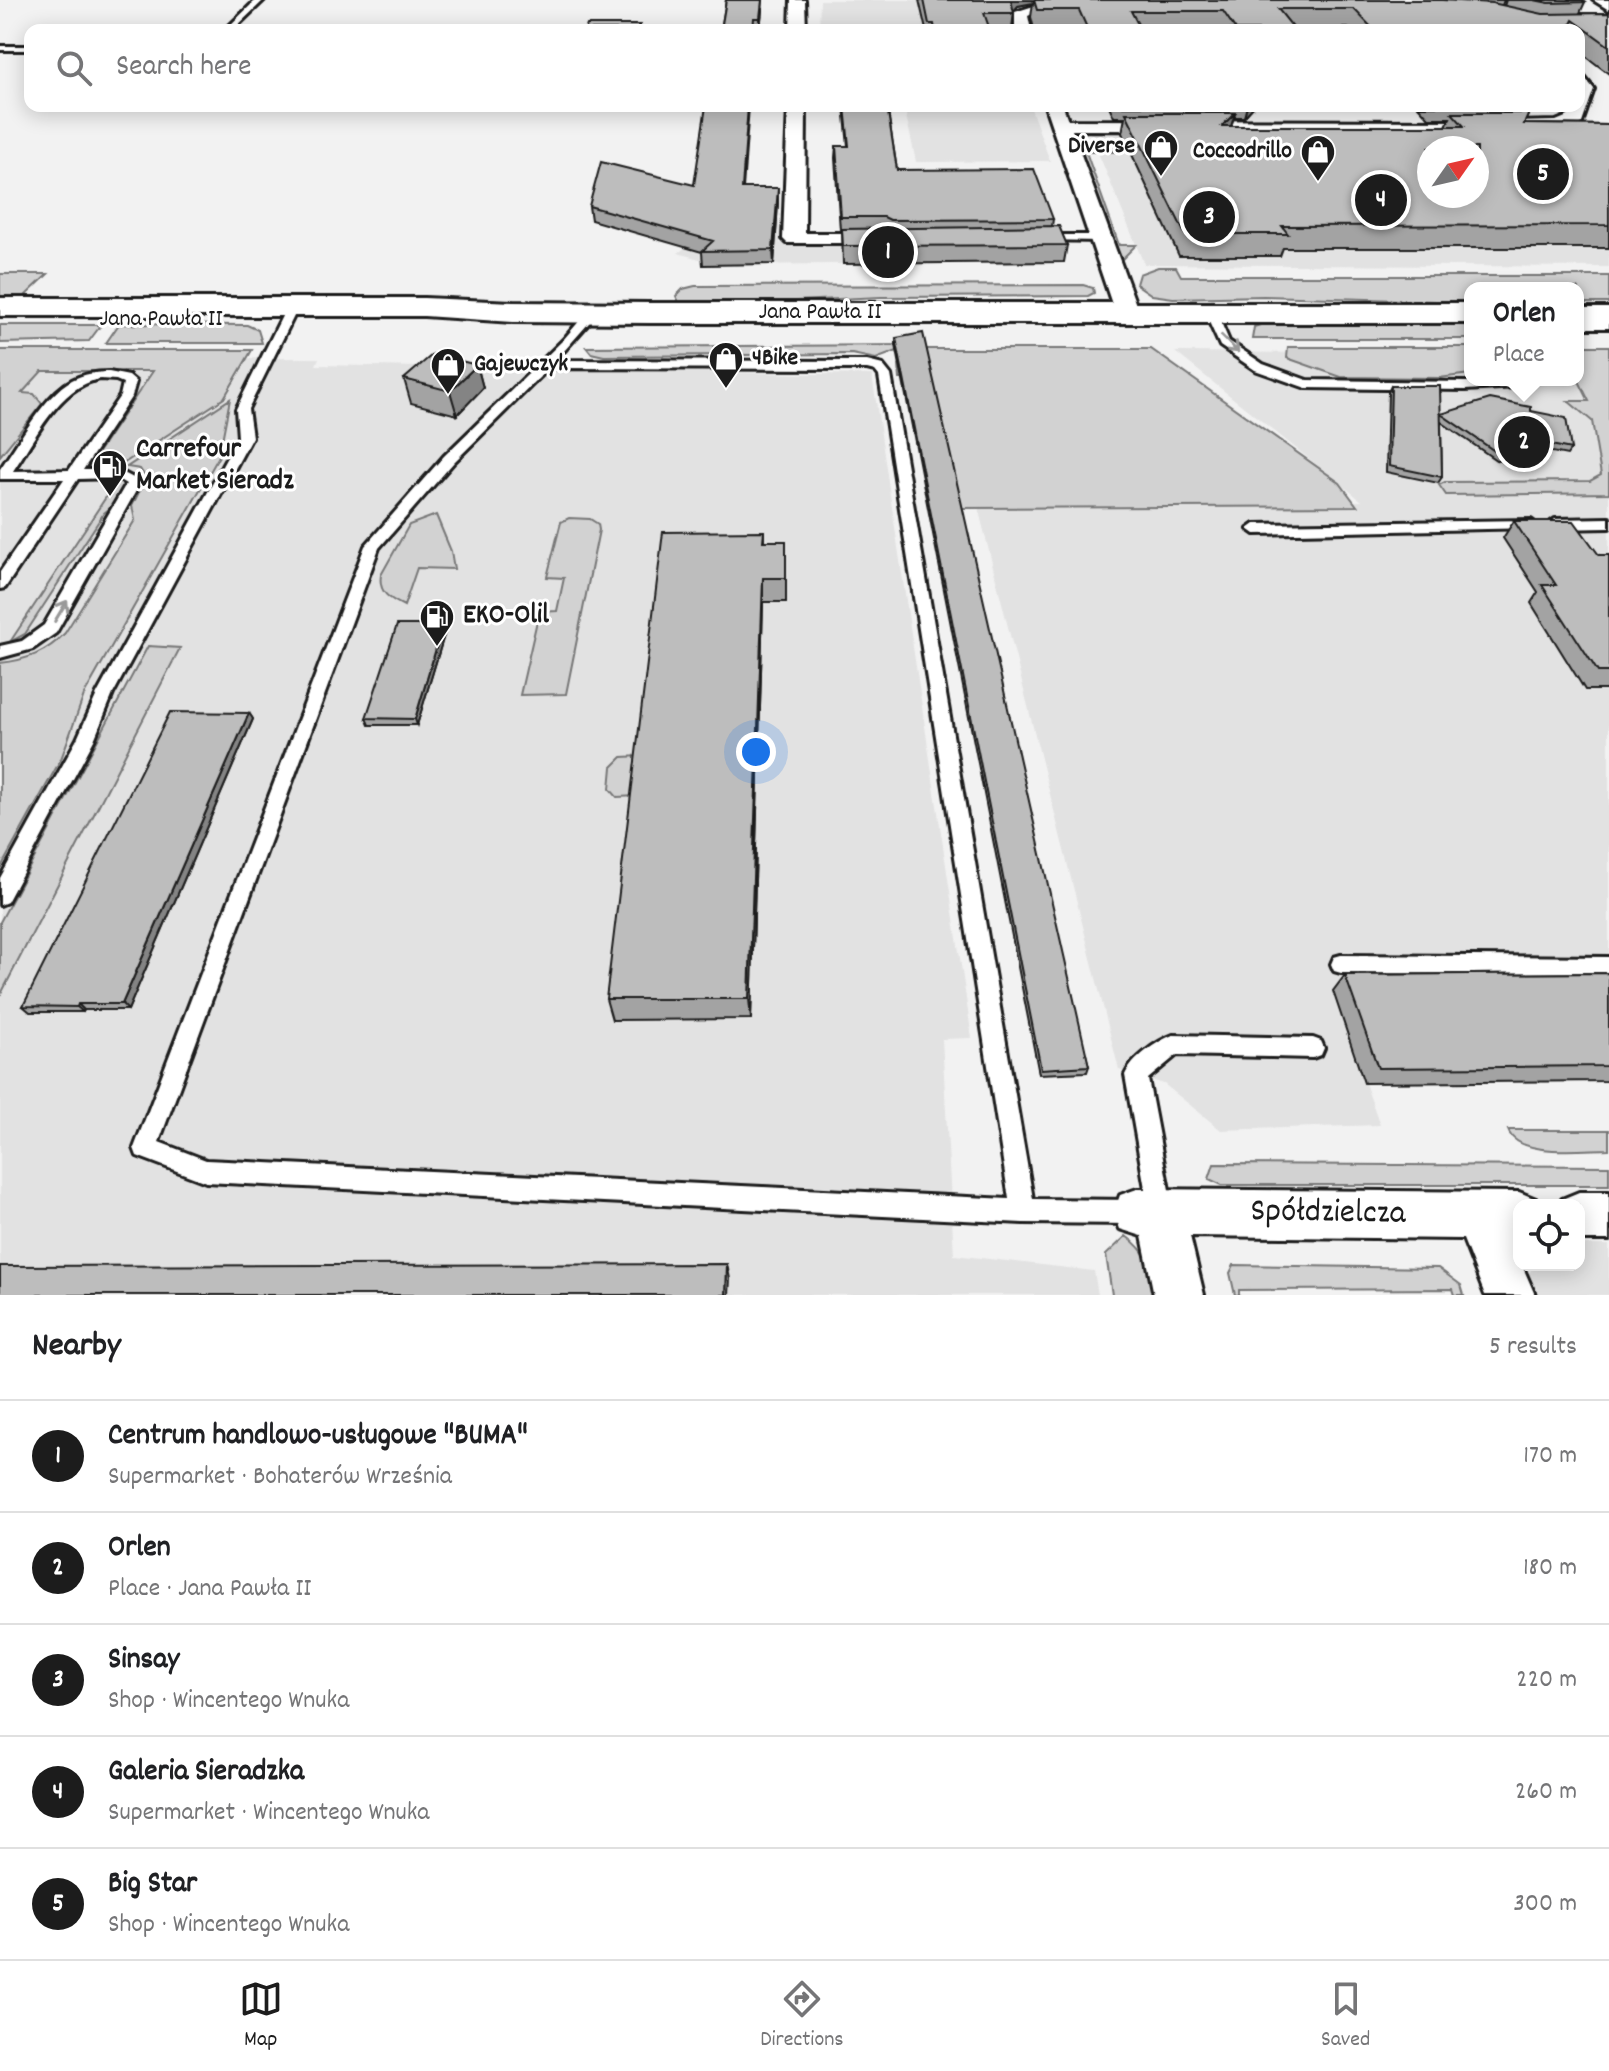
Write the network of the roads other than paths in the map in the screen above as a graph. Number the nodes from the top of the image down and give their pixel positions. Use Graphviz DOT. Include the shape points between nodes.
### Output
graph roads {
  1 [pos="260,0"];
  2 [pos="798,0"];
  3 [pos="1603,0"];
  4 [pos="1609,4"];
  5 [pos="1087,6"];
  6 [pos="235,24"];
  7 [pos="798,24"];
  8 [pos="1022,24"];
  9 [pos="0,48"];
  10 [pos="24,48"];
  11 [pos="797,112"];
  12 [pos="1578,112"];
  13 [pos="1058,115"];
  14 [pos="1038,238"];
  15 [pos="1102,238"];
  16 [pos="891,239"];
  17 [pos="1124,303"];
  18 [pos="0,307"];
  19 [pos="1584,308"];
  20 [pos="1609,308"];
  21 [pos="592,313"];
  22 [pos="1211,313"];
  23 [pos="1464,313"];
  24 [pos="290,314"];
  25 [pos="1584,318"];
  26 [pos="1609,318"];
  27 [pos="0,320"];
  28 [pos="545,364"];
  29 [pos="1464,386"];
  30 [pos="75,474"];
  31 [pos="2,475"];
  32 [pos="1609,523"];
  33 [pos="1255,529"];
  34 [pos="0,584"];
  35 [pos="0,652"];
  36 [pos="0,896"];
  37 [pos="1341,964"];
  38 [pos="1609,966"];
  39 [pos="1313,1048"];
  40 [pos="1023,1211"];
  41 [pos="1149,1212"];
  42 [pos="1499,1216"];
  43 [pos="1585,1216"];
  44 [pos="1609,1216"];
  45 [pos="1179,1295"];
  46 [pos="1510,1295"];
  1 -- 6 [label="lane"];
  2 -- 7 [label="street"];
  3 -- 4 [label="main road"];
  5 -- 8 [label="street" via="1025,11"];
  9 -- 10 [label="lane"];
  11 -- 16 [label="street" via="794,239"];
  12 -- 13 [label="street" via="1572,122 1559,126"];
  13 -- 15 [label="street"];
  14 -- 15 [label="lane"];
  15 -- 17 [label="street"];
  17 -- 21 [label="main road, Jana Pawła II"];
  17 -- 22 [label="main road, Jana Pawła II"];
  18 -- 24 [label="main road, Jana Pawła II"];
  19 -- 20 [label="main road"];
  21 -- 24 [label="main road, Jana Pawła II"];
  21 -- 28 [label="lane"];
  22 -- 23 [label="main road, Jana Pawła II"];
  22 -- 29 [label="lane, one-way" via="1224,343 1259,367 1306,384"];
  24 -- 27 [label="main road, Jana Pawła II"];
  24 -- 36 [label="lane" via="242,409 245,437"];
  25 -- 26 [label="main road"];
  28 -- 40 [label="lane" via="867,365 885,375"];
  28 -- 40 [label="lane" via="449,459 372,546 145,1148 206,1171"];
  30 -- 31 [label="lane"];
  30 -- 31 [label="lane" via="131,389 124,377 89,378 70,386"];
  30 -- 34 [label="lane"];
  35 -- 30 [label="lane, one-way" via="38,641 50,629 134,482 113,474"];
  32 -- 33 [label="lane"];
  37 -- 38 [label="lane"];
  39 -- 41 [label="lane" via="1173,1045 1136,1075"];
  40 -- 41 [label="lane"];
  41 -- 42 [label="street, Spółdzielcza"];
  41 -- 45 [label="street"];
  42 -- 46 [label="street"];
  43 -- 44 [label="street"];
}
